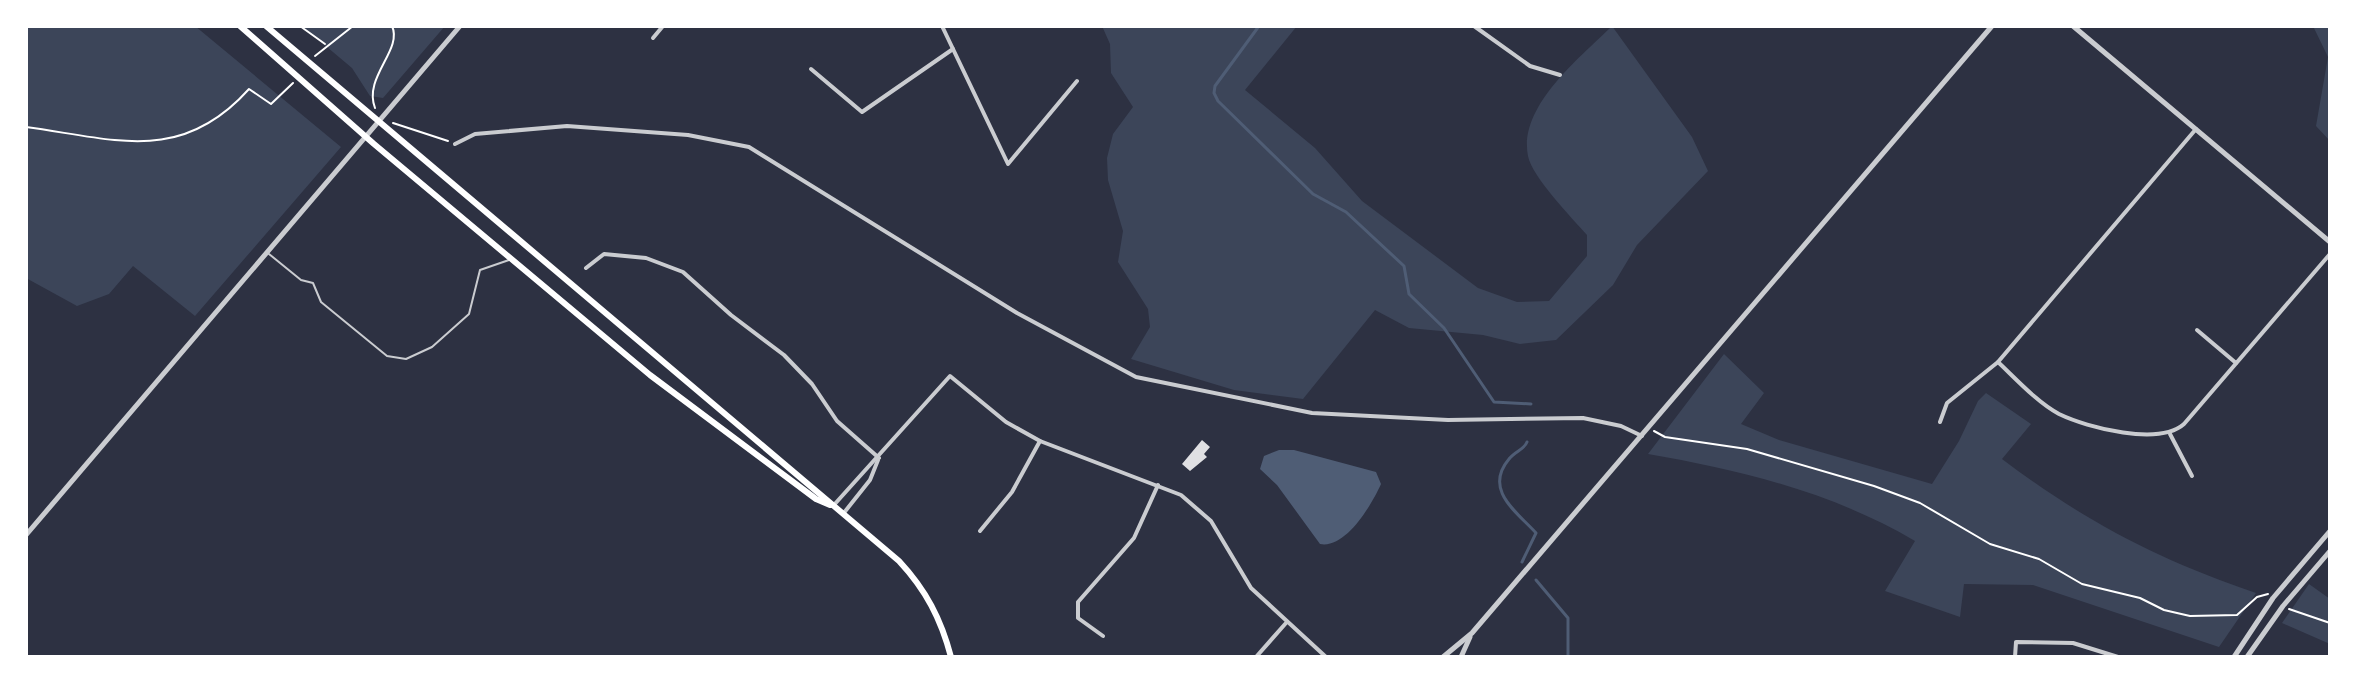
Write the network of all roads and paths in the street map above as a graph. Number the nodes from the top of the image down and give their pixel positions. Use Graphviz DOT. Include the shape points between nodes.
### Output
graph roads {
  1 [pos="240,26"];
  2 [pos="266,26"];
  3 [pos="300,26"];
  4 [pos="353,26"];
  5 [pos="392,26"];
  6 [pos="460,26"];
  7 [pos="663,26"];
  8 [pos="942,26"];
  9 [pos="1474,26"];
  10 [pos="1992,26"];
  11 [pos="2073,26"];
  12 [pos="653,38"];
  13 [pos="326,45"];
  14 [pos="953,49"];
  15 [pos="315,57"];
  16 [pos="811,69"];
  17 [pos="1560,75"];
  18 [pos="1077,81"];
  19 [pos="286,91"];
  20 [pos="376,109"];
  21 [pos="392,123"];
  22 [pos="378,124"];
  23 [pos="26,127"];
  24 [pos="2196,129"];
  25 [pos="366,137"];
  26 [pos="455,144"];
  27 [pos="2330,242"];
  28 [pos="268,253"];
  29 [pos="2330,254"];
  30 [pos="512,259"];
  31 [pos="586,268"];
  32 [pos="2197,330"];
  33 [pos="1998,362"];
  34 [pos="2236,363"];
  35 [pos="1940,422"];
  36 [pos="1655,431"];
  37 [pos="2170,434"];
  38 [pos="1642,436"];
  39 [pos="1040,441"];
  40 [pos="879,458"];
  41 [pos="2192,476"];
  42 [pos="1158,485"];
  43 [pos="833,506"];
  44 [pos="843,514"];
  45 [pos="980,531"];
  46 [pos="2330,531"];
  47 [pos="26,535"];
  48 [pos="2330,551"];
  49 [pos="2269,595"];
  50 [pos="2286,608"];
  51 [pos="1286,623"];
  52 [pos="2330,623"];
  53 [pos="1472,633"];
  54 [pos="1103,636"];
  55 [pos="951,657"];
  56 [pos="1256,657"];
  57 [pos="1326,657"];
  58 [pos="1443,657"];
  59 [pos="1461,657"];
  60 [pos="2015,657"];
  61 [pos="2118,657"];
  62 [pos="2234,657"];
  63 [pos="2247,657"];
  1 -- 25 [label="main road"];
  2 -- 22 [label="main road"];
  3 -- 13 [label="path"];
  4 -- 13 [label="path"];
  5 -- 20 [label="path" via="395,41 372,93"];
  6 -- 22 [label="street"];
  7 -- 12 [label="street"];
  8 -- 14 [label="street"];
  9 -- 17 [label="street" via="1530,66"];
  10 -- 38 [label="street"];
  11 -- 24 [label="street"];
  13 -- 15 [label="path"];
  14 -- 16 [label="street" via="862,112"];
  14 -- 18 [label="street" via="1008,164"];
  19 -- 23 [label="path" via="271,104 249,89 227,114 180,138 145,142"];
  21 -- 26 [label="path"];
  22 -- 25 [label="street"];
  22 -- 43 [label="main road"];
  24 -- 27 [label="street"];
  24 -- 33 [label="street"];
  25 -- 28 [label="street"];
  25 -- 30 [label="main road"];
  26 -- 38 [label="street" via="475,134 567,126 688,135 749,147 1017,313 1136,377 1312,413 1448,420 1573,418 1621,426"];
  28 -- 30 [label="lane" via="301,280 313,283 321,302 387,356 406,359 432,347 469,314 480,270"];
  28 -- 47 [label="street"];
  29 -- 34 [label="street"];
  30 -- 43 [label="main road" via="650,375 816,499"];
  31 -- 40 [label="street" via="604,254 646,258 683,272 784,355 837,421"];
  32 -- 34 [label="street"];
  33 -- 35 [label="street" via="1950,400"];
  33 -- 37 [label="street" via="2061,415 2134,434"];
  34 -- 37 [label="street"];
  36 -- 49 [label="path" via="1747,449 1874,486 1920,503 1990,544 2039,559 2082,584 2140,598 2164,610 2190,616 2239,614 2257,597"];
  37 -- 41 [label="street"];
  38 -- 53 [label="street"];
  39 -- 40 [label="street" via="1006,422 950,376"];
  39 -- 42 [label="street"];
  39 -- 45 [label="street" via="1012,492"];
  40 -- 43 [label="street"];
  40 -- 44 [label="street" via="870,480"];
  42 -- 51 [label="street" via="1181,495 1211,521 1251,588"];
  42 -- 54 [label="street" via="1134,538 1078,602 1078,618"];
  43 -- 44 [label="main road"];
  44 -- 55 [label="main road" via="914,577 943,626"];
  46 -- 62 [label="street" via="2273,598"];
  48 -- 63 [label="street"];
  50 -- 52 [label="path"];
  51 -- 56 [label="street"];
  51 -- 57 [label="street"];
  53 -- 58 [label="street"];
  53 -- 59 [label="street"];
  60 -- 61 [label="street" via="2016,642 2073,643"];
}
